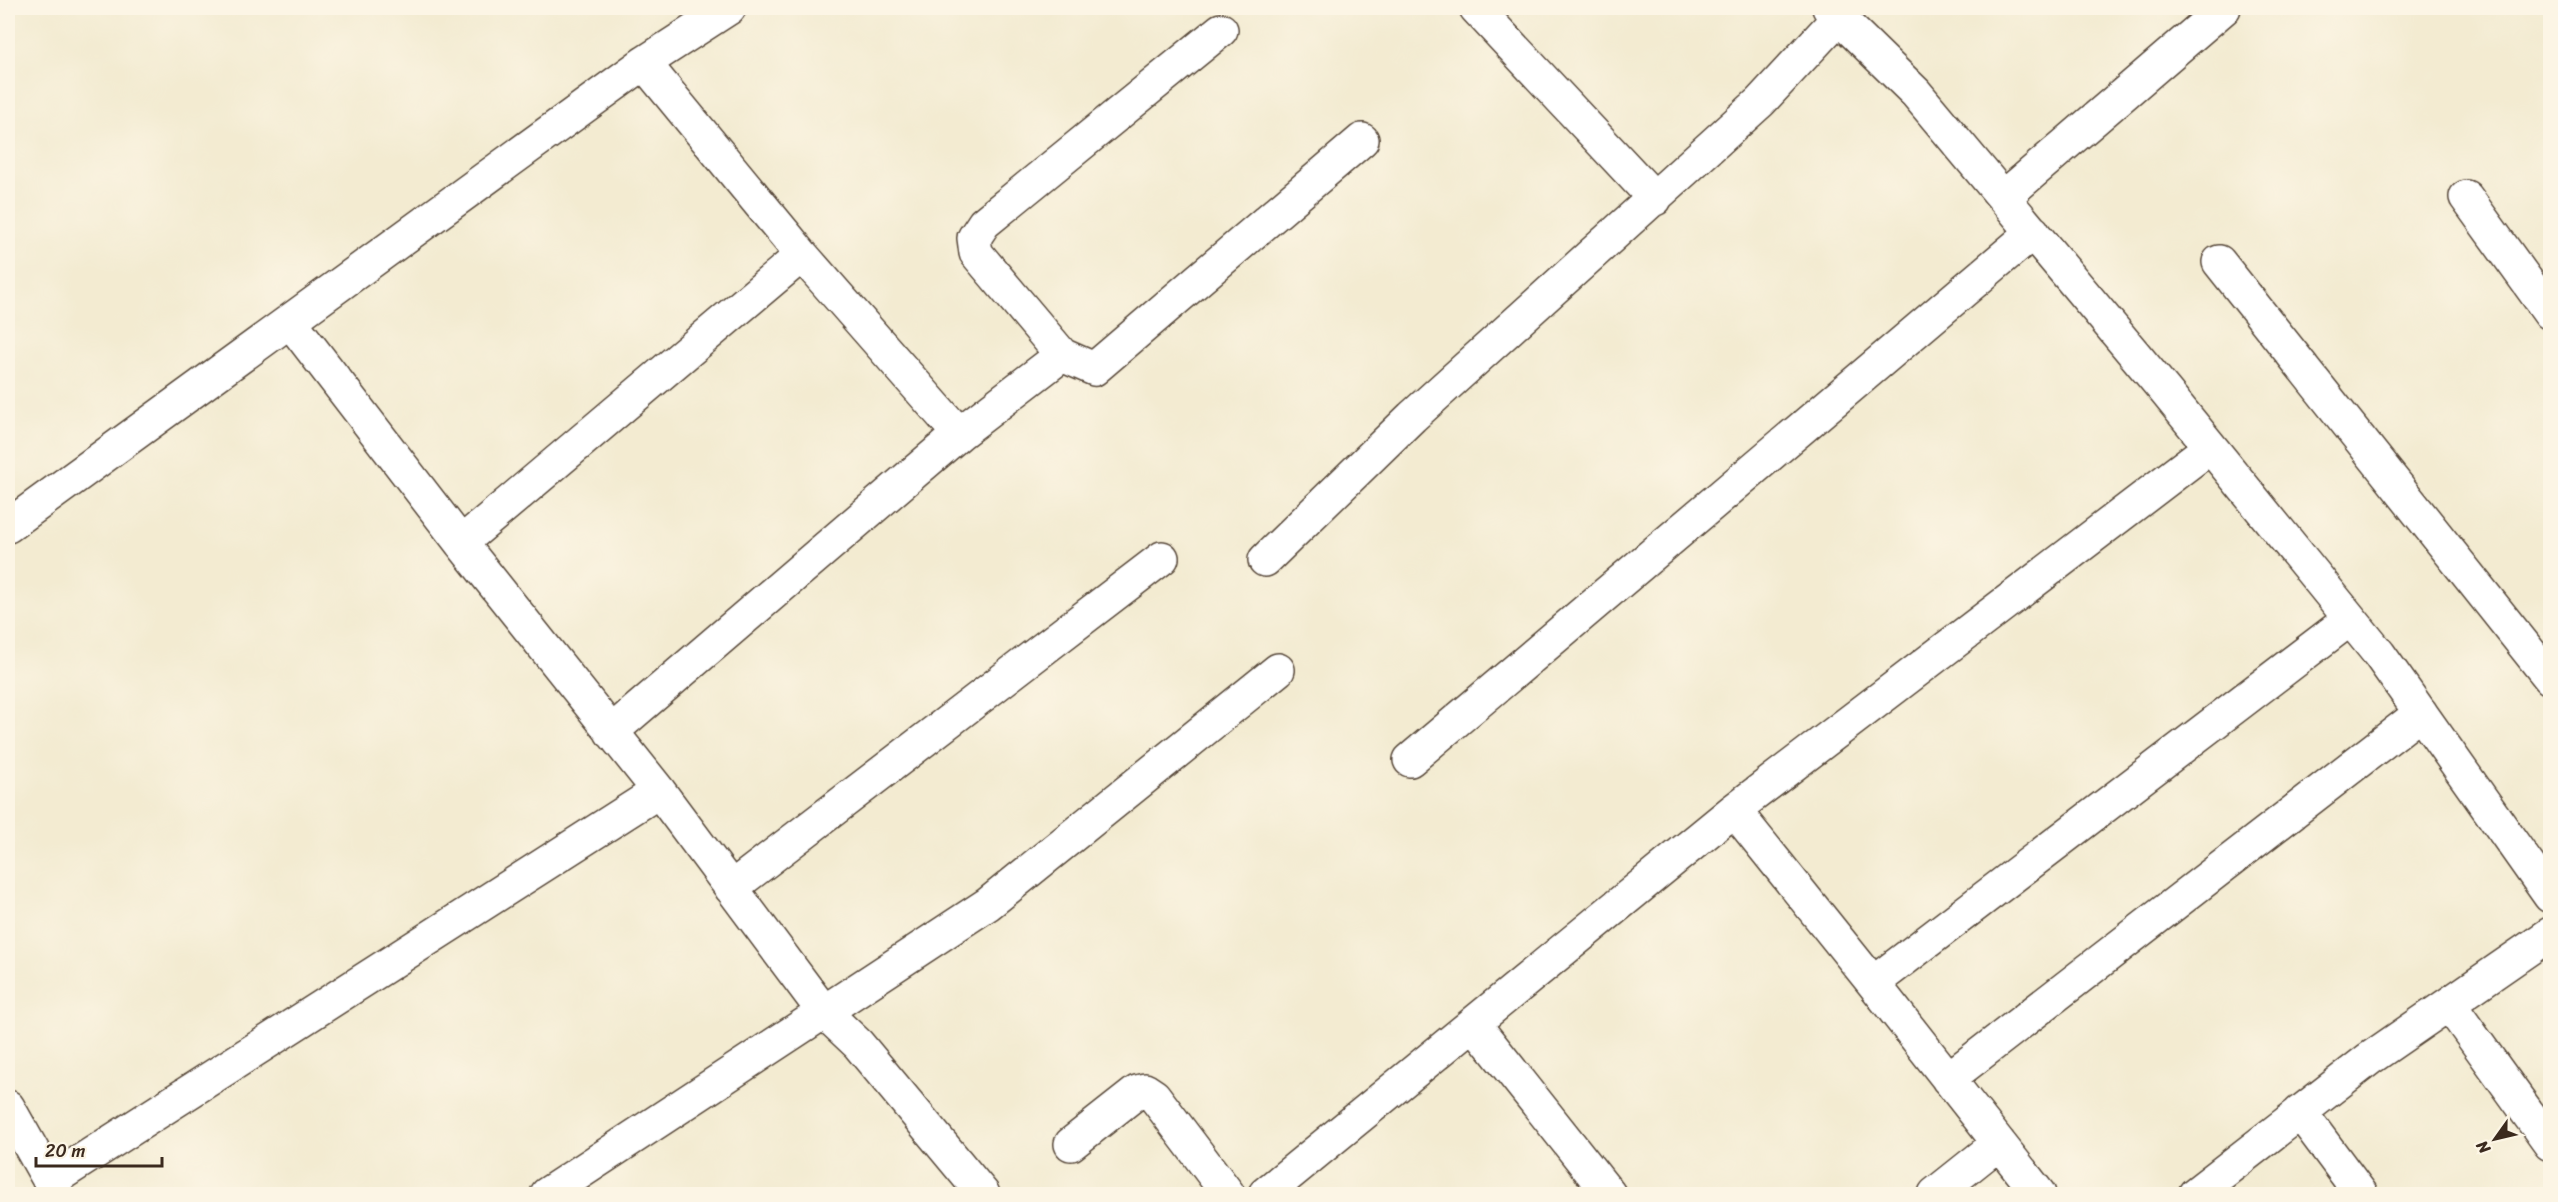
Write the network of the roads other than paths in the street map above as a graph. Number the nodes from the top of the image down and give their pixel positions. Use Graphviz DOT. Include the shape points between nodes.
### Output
graph roads {
  1 [pos="729,8"];
  2 [pos="1476,8"];
  3 [pos="2224,8"];
  4 [pos="1834,12"];
  5 [pos="1221,30"];
  6 [pos="644,63"];
  7 [pos="1362,140"];
  8 [pos="2004,197"];
  9 [pos="2466,197"];
  10 [pos="1655,199"];
  11 [pos="2034,232"];
  12 [pos="802,255"];
  13 [pos="2219,262"];
  14 [pos="2550,313"];
  15 [pos="290,321"];
  16 [pos="1062,355"];
  17 [pos="959,434"];
  18 [pos="2210,447"];
  19 [pos="8,526"];
  20 [pos="461,543"];
  21 [pos="1162,558"];
  22 [pos="1264,561"];
  23 [pos="2350,620"];
  24 [pos="1278,670"];
  25 [pos="2550,678"];
  26 [pos="2421,713"];
  27 [pos="612,732"];
  28 [pos="1410,760"];
  29 [pos="659,791"];
  30 [pos="1734,810"];
  31 [pos="731,888"];
  32 [pos="2550,896"];
  33 [pos="2550,934"];
  34 [pos="1873,983"];
  35 [pos="2449,1004"];
  36 [pos="823,1011"];
  37 [pos="1474,1024"];
  38 [pos="1948,1079"];
  39 [pos="8,1107"];
  40 [pos="2300,1112"];
  41 [pos="1999,1143"];
  42 [pos="1071,1144"];
  43 [pos="2550,1144"];
  44 [pos="54,1188"];
  45 [pos="967,1190"];
  46 [pos="547,1194"];
  47 [pos="1228,1194"];
  48 [pos="1265,1194"];
  49 [pos="1609,1194"];
  50 [pos="1935,1194"];
  51 [pos="2039,1194"];
  52 [pos="2195,1194"];
  53 [pos="2361,1194"];
  1 -- 6 [label="street"];
  2 -- 10 [label="street"];
  3 -- 8 [label="street"];
  4 -- 8 [label="street" via="1916,93"];
  4 -- 10 [label="street" via="1760,102"];
  5 -- 16 [label="street" via="984,223 974,238 976,253"];
  6 -- 12 [label="street"];
  6 -- 15 [label="street"];
  7 -- 16 [label="street" via="1094,369"];
  8 -- 11 [label="street"];
  9 -- 14 [label="street"];
  10 -- 22 [label="street" via="1412,417"];
  11 -- 18 [label="street"];
  11 -- 28 [label="street"];
  12 -- 17 [label="street"];
  12 -- 20 [label="street"];
  13 -- 25 [label="street"];
  15 -- 19 [label="street"];
  15 -- 20 [label="street"];
  16 -- 17 [label="street"];
  17 -- 27 [label="street"];
  18 -- 23 [label="street"];
  18 -- 30 [label="street"];
  20 -- 27 [label="street"];
  21 -- 31 [label="street"];
  23 -- 26 [label="street"];
  23 -- 34 [label="street"];
  24 -- 36 [label="street" via="1003,894"];
  26 -- 32 [label="street"];
  26 -- 38 [label="street"];
  27 -- 29 [label="street"];
  29 -- 31 [label="street"];
  29 -- 44 [label="street"];
  30 -- 34 [label="street"];
  30 -- 37 [label="street"];
  31 -- 36 [label="street"];
  33 -- 35 [label="street"];
  34 -- 38 [label="street"];
  35 -- 40 [label="street"];
  35 -- 43 [label="street"];
  36 -- 45 [label="street" via="858,1044"];
  36 -- 46 [label="street"];
  37 -- 48 [label="street"];
  37 -- 49 [label="street"];
  38 -- 41 [label="street"];
  39 -- 44 [label="street"];
  40 -- 52 [label="street"];
  40 -- 53 [label="street"];
  41 -- 50 [label="street"];
  41 -- 51 [label="street"];
  42 -- 47 [label="street" via="1137,1092 1145,1090 1154,1096"];
}
